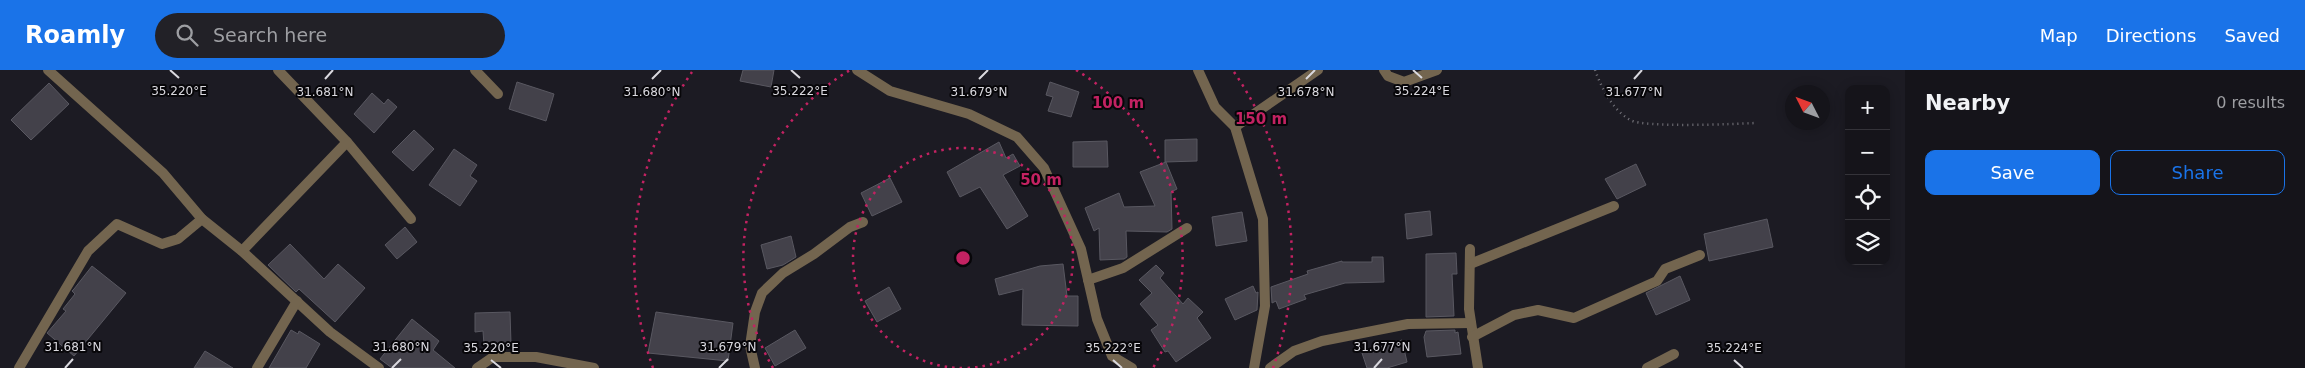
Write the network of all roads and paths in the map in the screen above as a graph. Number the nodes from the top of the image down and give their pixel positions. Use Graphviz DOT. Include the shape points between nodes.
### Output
graph roads {
  1 [pos="48,70"];
  2 [pos="278,70"];
  3 [pos="475,70"];
  4 [pos="857,70"];
  5 [pos="1198,70"];
  6 [pos="1318,70"];
  7 [pos="1384,70"];
  8 [pos="1437,70"];
  9 [pos="1595,70"];
  10 [pos="498,94"];
  11 [pos="1756,123"];
  12 [pos="1235,126"];
  13 [pos="347,142"];
  14 [pos="1614,206"];
  15 [pos="202,219"];
  16 [pos="411,219"];
  17 [pos="863,222"];
  18 [pos="1187,228"];
  19 [pos="1470,249"];
  20 [pos="242,251"];
  21 [pos="1700,255"];
  22 [pos="1470,264"];
  23 [pos="1088,280"];
  24 [pos="297,301"];
  25 [pos="1471,323"];
  26 [pos="1472,338"];
  27 [pos="1674,354"];
  28 [pos="19,368"];
  29 [pos="257,368"];
  30 [pos="379,368"];
  31 [pos="477,368"];
  32 [pos="594,368"];
  33 [pos="755,368"];
  34 [pos="1132,368"];
  35 [pos="1254,368"];
  36 [pos="1270,368"];
  37 [pos="1478,368"];
  38 [pos="1646,368"];
  1 -- 15 [label="street" via="163,173"];
  2 -- 13 [label="street"];
  3 -- 10 [label="street"];
  4 -- 23 [label="street" via="890,91 969,114 1017,137 1044,168 1081,249"];
  5 -- 12 [label="street" via="1215,107"];
  6 -- 12 [label="street"];
  7 -- 8 [label="street" via="1388,76 1404,82"];
  9 -- 11 [label="path" via="1603,90 1631,121 1659,124"];
  12 -- 35 [label="street" via="1263,219 1265,306"];
  13 -- 16 [label="street"];
  13 -- 20 [label="street"];
  14 -- 22 [label="street"];
  15 -- 20 [label="street"];
  15 -- 28 [label="street" via="178,239 162,244 117,224 88,251"];
  17 -- 33 [label="street" via="850,226 783,273 762,293 754,312 750,346"];
  18 -- 23 [label="street" via="1123,268"];
  19 -- 22 [label="street"];
  20 -- 24 [label="street"];
  21 -- 26 [label="street" via="1665,269 1657,281 1574,318 1538,310 1514,316"];
  22 -- 25 [label="street"];
  23 -- 34 [label="street" via="1097,319 1112,356"];
  24 -- 29 [label="street"];
  24 -- 30 [label="street" via="330,332"];
  25 -- 26 [label="street"];
  25 -- 36 [label="street" via="1408,324 1322,341 1294,351"];
  26 -- 37 [label="street"];
  27 -- 38 [label="street"];
  31 -- 32 [label="street" via="492,357 536,358"];
}
